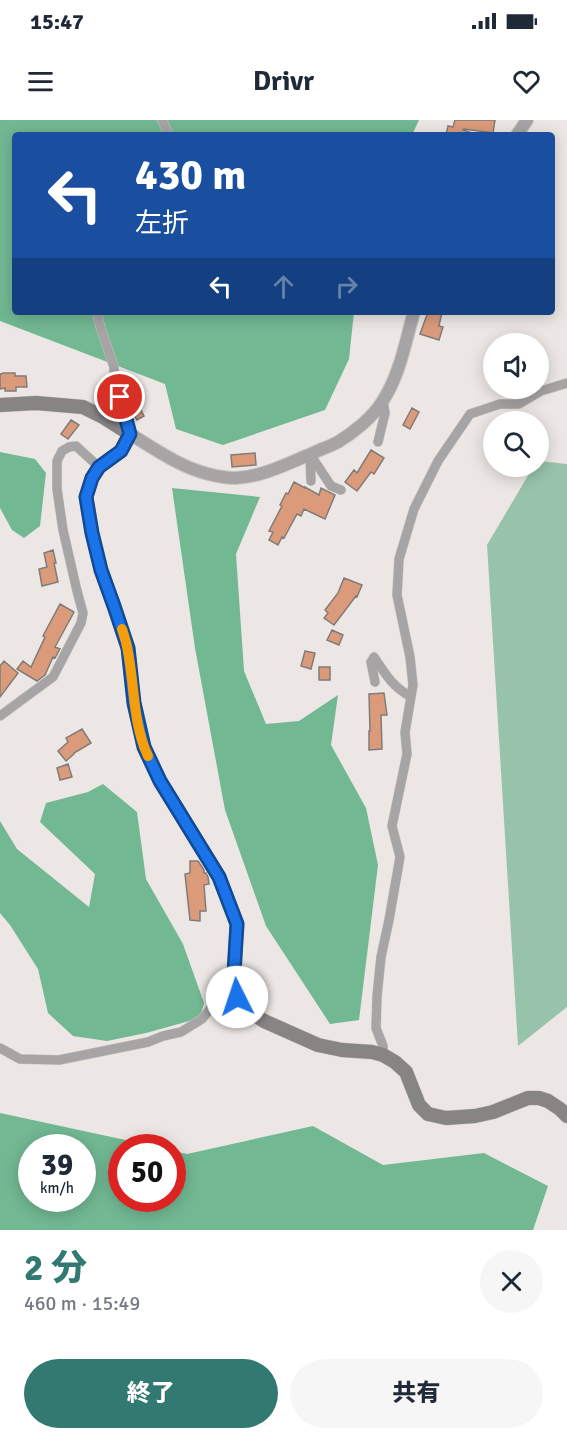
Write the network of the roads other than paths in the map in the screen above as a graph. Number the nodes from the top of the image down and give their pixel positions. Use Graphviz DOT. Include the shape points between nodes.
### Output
graph roads {
  1 [pos="97,315"];
  2 [pos="413,315"];
  3 [pos="567,382"];
  4 [pos="383,400"];
  5 [pos="0,405"];
  6 [pos="130,434"];
  7 [pos="378,442"];
  8 [pos="310,454"];
  9 [pos="99,467"];
  10 [pos="311,481"];
  11 [pos="341,490"];
  12 [pos="375,682"];
  13 [pos="411,697"];
  14 [pos="0,716"];
  15 [pos="236,987"];
  16 [pos="0,1048"];
  17 [pos="383,1055"];
  18 [pos="567,1116"];
  1 -- 6 [label="street"];
  2 -- 4 [label="street" via="397,375"];
  3 -- 13 [label="street" via="541,391 519,405 500,404 470,414 438,461 414,509 399,559 397,595 410,657"];
  4 -- 7 [label="street" via="385,413"];
  4 -- 8 [label="street" via="361,426"];
  5 -- 6 [label="main road" via="84,407"];
  6 -- 8 [label="street" via="188,467 220,476 253,475"];
  6 -- 9 [label="main road" via="121,451"];
  8 -- 10 [label="street"];
  8 -- 11 [label="street" via="332,486"];
  9 -- 14 [label="street" via="76,446 62,451 57,461 58,501 83,613 81,623 53,677"];
  9 -- 15 [label="main road" via="86,497 101,570 128,648 144,747 160,781 219,877 237,924"];
  12 -- 13 [label="street" via="371,662 374,657 398,689"];
  13 -- 17 [label="street" via="405,732 407,754 392,826 400,857 377,996 376,1028"];
  15 -- 16 [label="street" via="216,995 202,1019 181,1032 148,1042 59,1060 20,1059"];
  15 -- 17 [label="main road" via="237,997 246,1009 264,1021 318,1045"];
  17 -- 18 [label="main road" via="406,1072 419,1105 429,1114 446,1118 476,1116 538,1098"];
}
